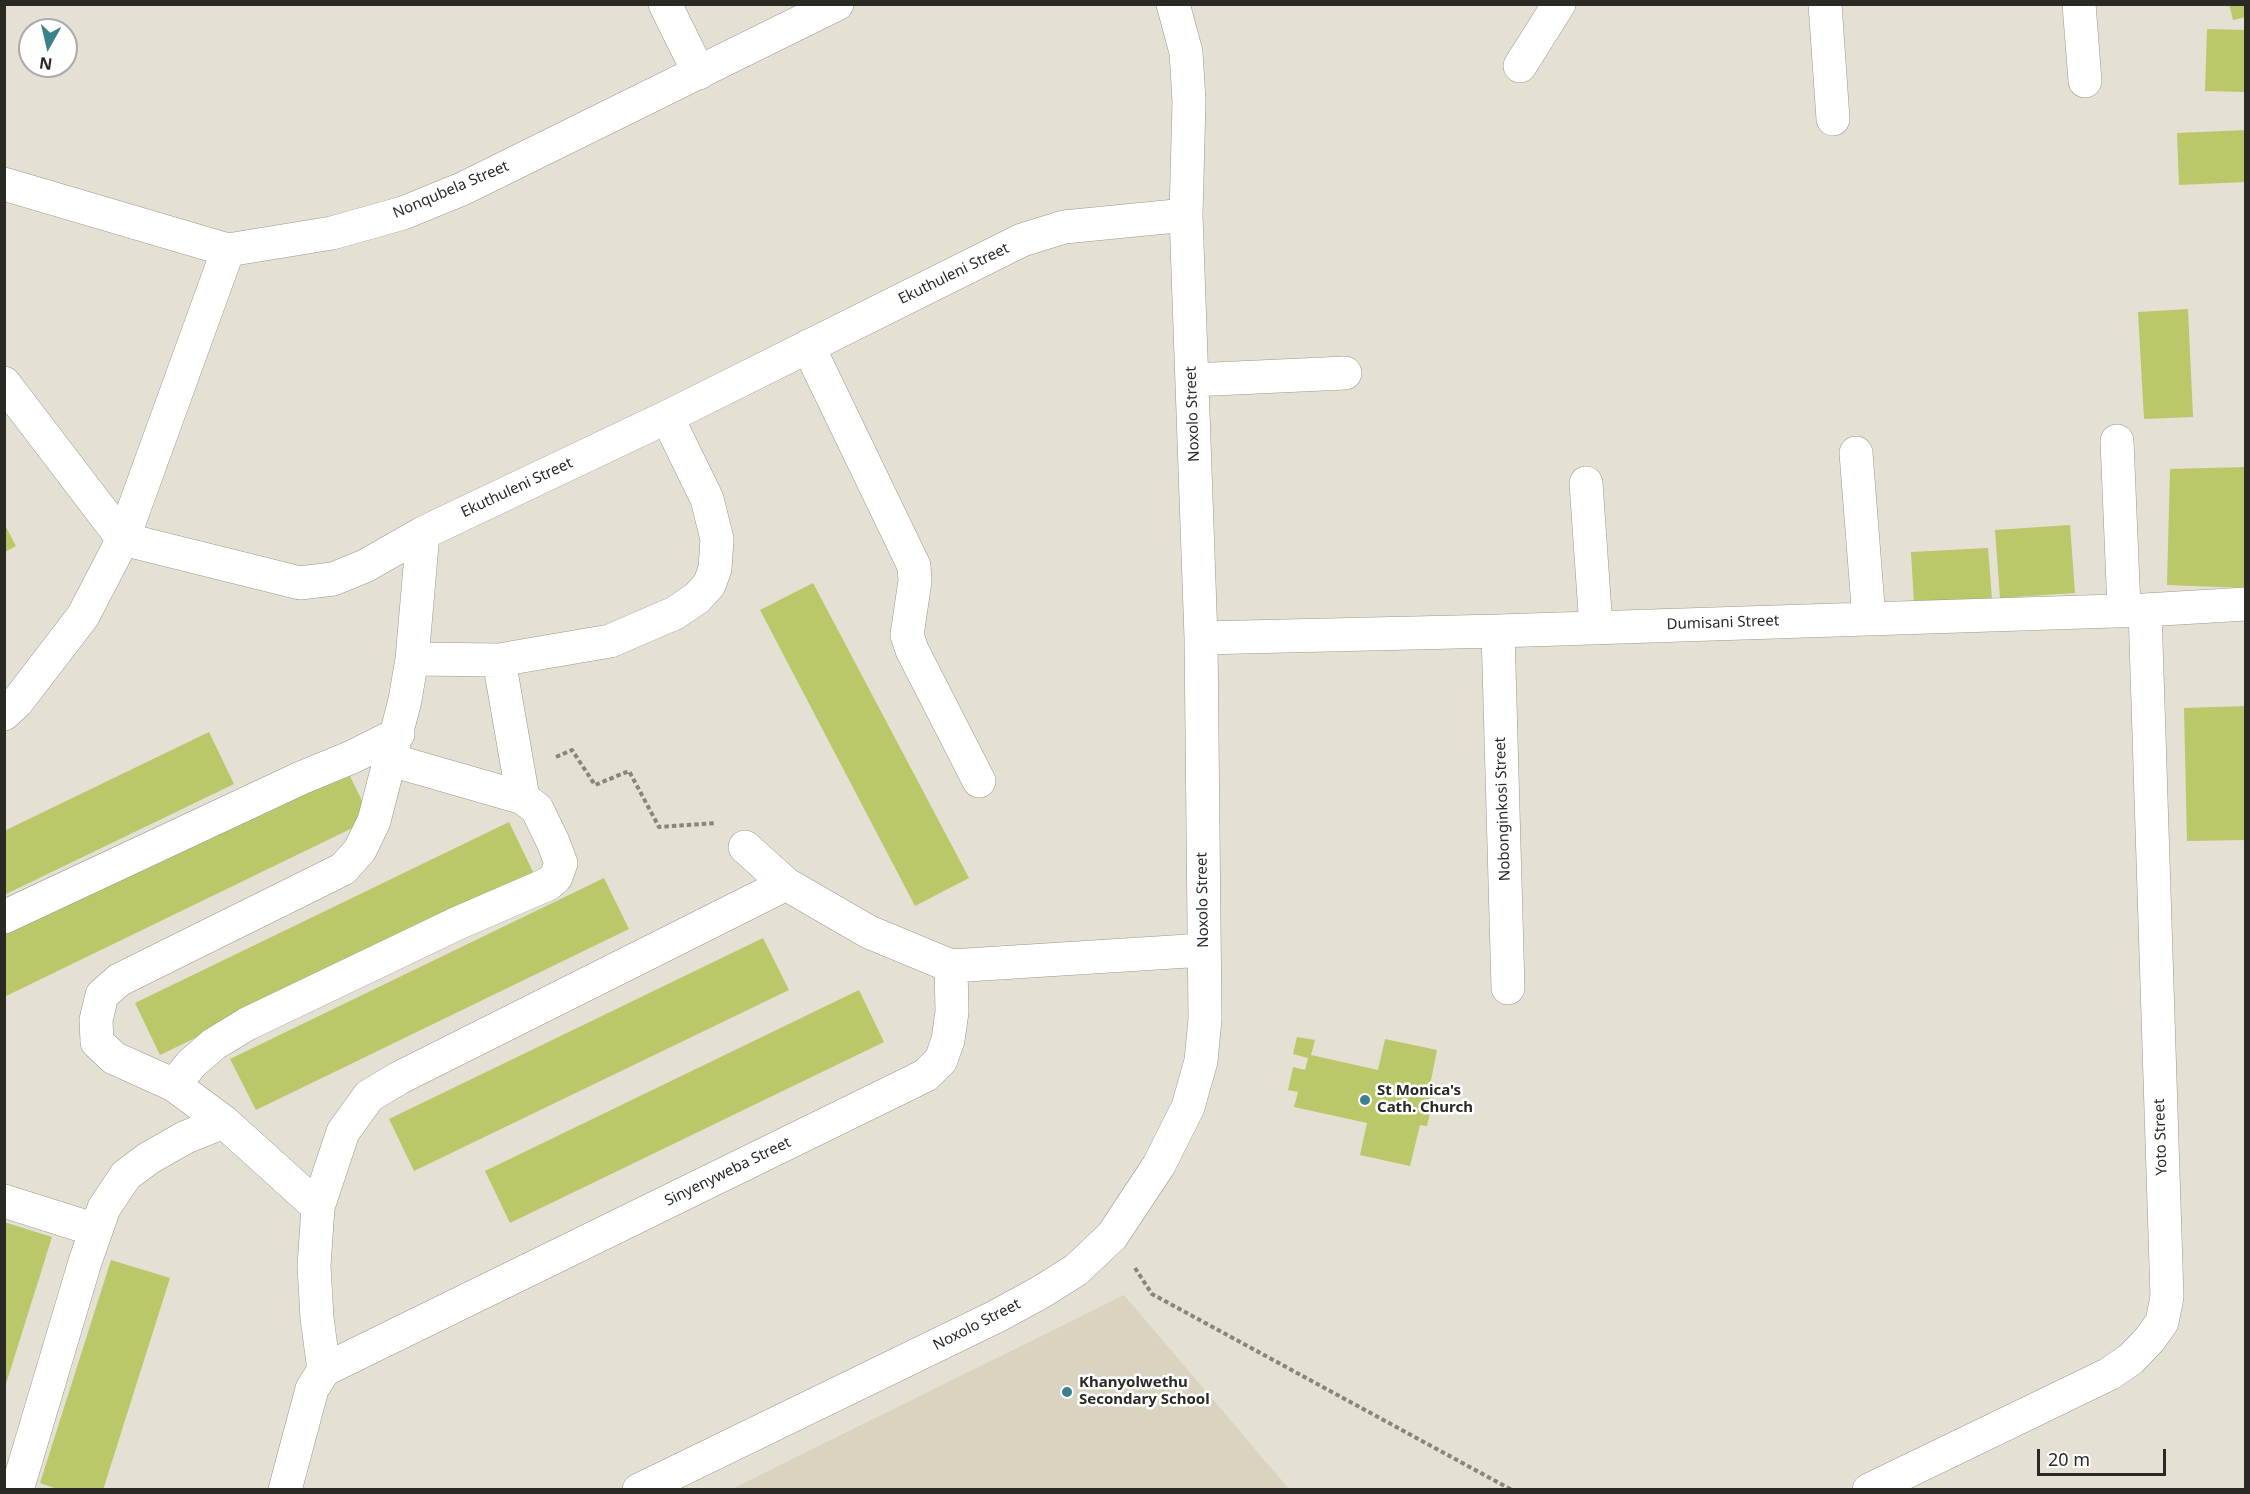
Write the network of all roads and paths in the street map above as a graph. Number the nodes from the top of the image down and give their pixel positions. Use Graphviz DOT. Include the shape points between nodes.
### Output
graph roads {
  1 [pos="665,4"];
  2 [pos="837,4"];
  3 [pos="1173,4"];
  4 [pos="1559,4"];
  5 [pos="1825,4"];
  6 [pos="2079,4"];
  7 [pos="1520,66"];
  8 [pos="699,73"];
  9 [pos="2085,81"];
  10 [pos="1833,119"];
  11 [pos="4,184"];
  12 [pos="1186,214"];
  13 [pos="228,250"];
  14 [pos="808,346"];
  15 [pos="1345,373"];
  16 [pos="1192,380"];
  17 [pos="4,384"];
  18 [pos="666,417"];
  19 [pos="2117,441"];
  20 [pos="1856,453"];
  21 [pos="1586,483"];
  22 [pos="423,532"];
  23 [pos="123,539"];
  24 [pos="2246,604"];
  25 [pos="2134,609"];
  26 [pos="1869,619"];
  27 [pos="1596,627"];
  28 [pos="1498,631"];
  29 [pos="1201,638"];
  30 [pos="412,659"];
  31 [pos="499,660"];
  32 [pos="8,701"];
  33 [pos="394,747"];
  34 [pos="979,781"];
  35 [pos="521,786"];
  36 [pos="745,847"];
  37 [pos="786,885"];
  38 [pos="4,917"];
  39 [pos="1204,950"];
  40 [pos="951,966"];
  41 [pos="1508,988"];
  42 [pos="174,1085"];
  43 [pos="224,1122"];
  44 [pos="4,1201"];
  45 [pos="318,1207"];
  46 [pos="96,1230"];
  47 [pos="1112,1236"];
  48 [pos="324,1370"];
  49 [pos="17,1490"];
  50 [pos="285,1490"];
  51 [pos="639,1490"];
  52 [pos="1512,1490"];
  53 [pos="1869,1490"];
  1 -- 8 [label="street"];
  2 -- 8 [label="street, Nonqubela Street"];
  3 -- 12 [label="street, Noxolo Street" via="1186,52"];
  4 -- 7 [label="street"];
  5 -- 10 [label="street"];
  6 -- 9 [label="street"];
  8 -- 13 [label="street, Nonqubela Street" via="462,189 404,213 332,233"];
  11 -- 13 [label="street, Nonqubela Street"];
  12 -- 14 [label="street, Ekuthuleni Street" via="1064,227 1022,240"];
  12 -- 16 [label="street, Noxolo Street"];
  13 -- 23 [label="street"];
  14 -- 18 [label="street, Ekuthuleni Street"];
  14 -- 34 [label="street" via="914,566 907,635"];
  15 -- 16 [label="street"];
  16 -- 29 [label="street, Noxolo Street"];
  17 -- 23 [label="street"];
  18 -- 22 [label="street, Ekuthuleni Street"];
  18 -- 31 [label="street" via="707,499 717,539 709,585 675,613 610,640"];
  19 -- 25 [label="street, Yoto Street"];
  20 -- 26 [label="street"];
  21 -- 27 [label="street"];
  22 -- 23 [label="street, Ekuthuleni Street" via="365,566 333,579 300,583"];
  22 -- 30 [label="street"];
  23 -- 32 [label="street" via="83,616"];
  24 -- 25 [label="street, Dumisani Street"];
  25 -- 26 [label="street, Dumisani Street"];
  25 -- 53 [label="street, Yoto Street" via="2166,1297 2162,1322 2131,1359 2109,1374"];
  26 -- 27 [label="street, Dumisani Street"];
  27 -- 28 [label="street, Dumisani Street"];
  28 -- 29 [label="street, Dumisani Street"];
  28 -- 41 [label="street, Nobonginkosi Street"];
  29 -- 39 [label="street, Noxolo Street"];
  30 -- 31 [label="street"];
  30 -- 33 [label="street"];
  31 -- 35 [label="street"];
  33 -- 35 [label="street"];
  33 -- 38 [label="street" via="352,757 301,778"];
  33 -- 42 [label="street" via="374,822 360,850 343,869 119,980 102,995 96,1020 98,1042 114,1058"];
  35 -- 36 [label="path" via="572,750 595,784 629,771 659,827 729,822"];
  35 -- 42 [label="street" via="537,809 561,863 556,878 247,1024 214,1044"];
  36 -- 37 [label="street"];
  37 -- 40 [label="street" via="869,932"];
  37 -- 45 [label="street" via="369,1096 344,1132"];
  39 -- 40 [label="street"];
  39 -- 47 [label="street, Noxolo Street" via="1205,1019 1200,1061 1188,1107 1159,1165"];
  40 -- 48 [label="street, Sinyenyweba Street" via="948,1040 941,1060 926,1075"];
  42 -- 43 [label="street"];
  43 -- 45 [label="street"];
  43 -- 46 [label="street" via="186,1137 126,1175 104,1208"];
  44 -- 46 [label="street"];
  45 -- 48 [label="street" via="314,1266"];
  46 -- 49 [label="street"];
  47 -- 51 [label="street, Noxolo Street" via="1076,1270 998,1316"];
  47 -- 52 [label="path" via="1152,1294"];
  48 -- 50 [label="street" via="312,1389"];
}
